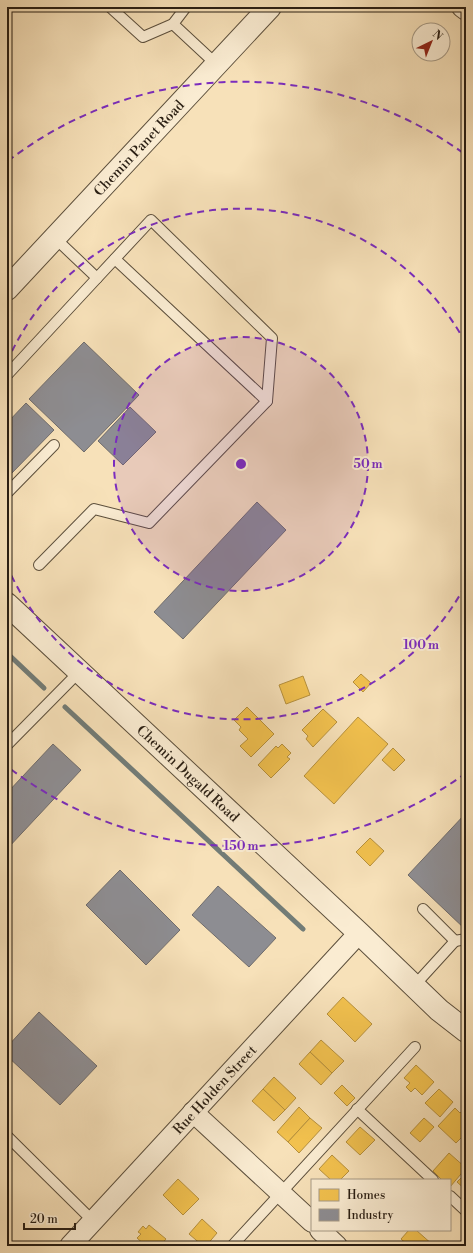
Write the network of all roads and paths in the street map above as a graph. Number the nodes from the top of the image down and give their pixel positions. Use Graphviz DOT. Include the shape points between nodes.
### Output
graph roads {
  1 [pos="110,7"];
  2 [pos="186,7"];
  3 [pos="270,7"];
  4 [pos="462,7"];
  5 [pos="466,10"];
  6 [pos="172,24"];
  7 [pos="216,64"];
  8 [pos="55,238"];
  9 [pos="115,260"];
  10 [pos="96,278"];
  11 [pos="7,289"];
  12 [pos="7,375"];
  13 [pos="267,401"];
  14 [pos="54,445"];
  15 [pos="7,493"];
  16 [pos="39,565"];
  17 [pos="7,604"];
  18 [pos="80,671"];
  19 [pos="7,745"];
  20 [pos="423,909"];
  21 [pos="359,933"];
  22 [pos="466,939"];
  23 [pos="455,941"];
  24 [pos="414,986"];
  25 [pos="439,1010"];
  26 [pos="466,1031"];
  27 [pos="466,1043"];
  28 [pos="415,1047"];
  29 [pos="357,1109"];
  30 [pos="193,1112"];
  31 [pos="7,1136"];
  32 [pos="432,1179"];
  33 [pos="281,1193"];
  34 [pos="451,1197"];
  35 [pos="466,1211"];
  36 [pos="93,1221"];
  37 [pos="311,1221"];
  38 [pos="321,1231"];
  39 [pos="70,1246"];
  40 [pos="232,1246"];
  41 [pos="337,1246"];
  1 -- 6 [label="lane" via="143,37"];
  2 -- 6 [label="lane"];
  3 -- 7 [label="street, Chemin Panet Road"];
  4 -- 5 [label="street"];
  6 -- 7 [label="lane"];
  7 -- 8 [label="street, Chemin Panet Road"];
  8 -- 10 [label="lane"];
  8 -- 11 [label="street, Chemin Panet Road"];
  9 -- 10 [label="lane"];
  9 -- 13 [label="lane"];
  9 -- 13 [label="lane" via="151,220 272,338"];
  10 -- 12 [label="lane"];
  13 -- 16 [label="lane" via="149,523 94,509"];
  14 -- 15 [label="lane"];
  17 -- 18 [label="street, Chemin Dugald Road"];
  18 -- 19 [label="lane"];
  18 -- 21 [label="street, Chemin Dugald Road"];
  20 -- 23 [label="lane"];
  21 -- 24 [label="street, Chemin Dugald Road"];
  21 -- 30 [label="street, Rue Holden Street"];
  22 -- 23 [label="lane"];
  23 -- 24 [label="lane"];
  24 -- 25 [label="street, Chemin Dugald Road"];
  25 -- 26 [label="street, Chemin Dugald Road"];
  25 -- 27 [label="street, Chemin Dugald Road"];
  28 -- 29 [label="lane"];
  29 -- 32 [label="lane"];
  29 -- 33 [label="lane"];
  30 -- 33 [label="street"];
  30 -- 36 [label="street, Rue Holden Street"];
  31 -- 36 [label="lane"];
  33 -- 37 [label="street"];
  33 -- 40 [label="lane"];
  34 -- 35 [label="lane"];
  36 -- 39 [label="street, Rue Holden Street"];
  38 -- 41 [label="street"];
}
